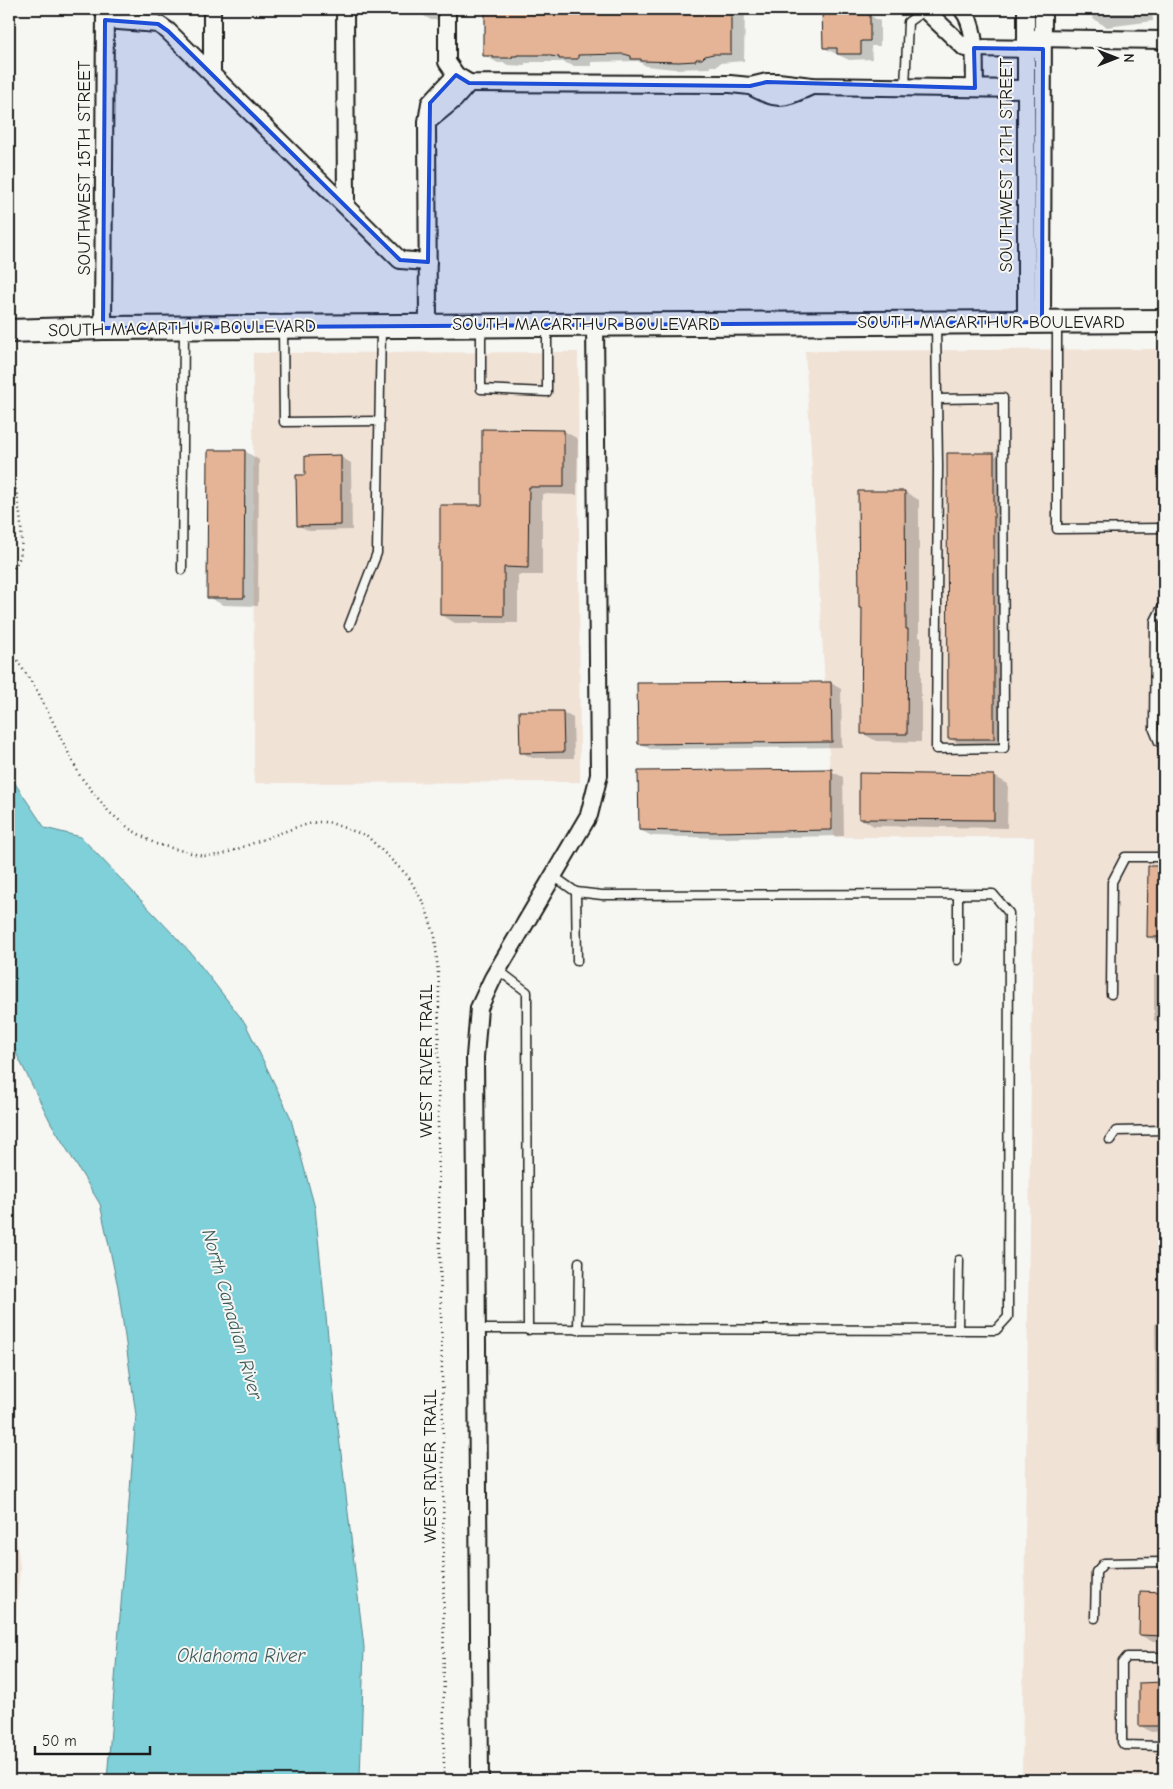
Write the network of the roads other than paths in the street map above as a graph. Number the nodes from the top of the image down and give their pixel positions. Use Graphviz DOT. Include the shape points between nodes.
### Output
graph roads {
  1 [pos="212,9"];
  2 [pos="345,9"];
  3 [pos="447,9"];
  4 [pos="924,9"];
  5 [pos="962,9"];
  6 [pos="1026,9"];
  7 [pos="1043,9"];
  8 [pos="105,14"];
  9 [pos="1164,40"];
  10 [pos="1034,44"];
  11 [pos="974,48"];
  12 [pos="212,74"];
  13 [pos="463,79"];
  14 [pos="905,87"];
  15 [pos="975,88"];
  16 [pos="1026,89"];
  17 [pos="346,206"];
  18 [pos="428,262"];
  19 [pos="1164,320"];
  20 [pos="936,322"];
  21 [pos="1042,322"];
  22 [pos="547,324"];
  23 [pos="595,324"];
  24 [pos="481,325"];
  25 [pos="381,326"];
  26 [pos="428,326"];
  27 [pos="184,327"];
  28 [pos="283,327"];
  29 [pos="103,328"];
  30 [pos="9,331"];
  31 [pos="937,399"];
  32 [pos="380,421"];
  33 [pos="1164,528"];
  34 [pos="182,570"];
  35 [pos="1164,608"];
  36 [pos="349,626"];
  37 [pos="1164,744"];
  38 [pos="1164,780"];
  39 [pos="1164,857"];
  40 [pos="552,875"];
  41 [pos="576,892"];
  42 [pos="958,894"];
  43 [pos="958,960"];
  44 [pos="577,961"];
  45 [pos="497,969"];
  46 [pos="1111,994"];
  47 [pos="1164,1130"];
  48 [pos="1110,1140"];
  49 [pos="959,1260"];
  50 [pos="579,1262"];
  51 [pos="477,1330"];
  52 [pos="528,1330"];
  53 [pos="578,1330"];
  54 [pos="958,1330"];
  55 [pos="1164,1562"];
  56 [pos="1095,1618"];
  57 [pos="1164,1657"];
  58 [pos="1164,1746"];
  59 [pos="480,1780"];
  1 -- 12 [label="street"];
  2 -- 17 [label="street"];
  3 -- 13 [label="street" via="447,62"];
  4 -- 11 [label="street" via="965,48"];
  4 -- 14 [label="lane" via="908,22"];
  5 -- 11 [label="street" via="970,24"];
  6 -- 10 [label="street, SOUTHWEST 12TH STREET"];
  7 -- 10 [label="street, SOUTHWEST 12TH STREET"];
  8 -- 12 [label="street" via="158,24"];
  8 -- 29 [label="street, SOUTHWEST 15TH STREET"];
  9 -- 10 [label="street"];
  10 -- 11 [label="street"];
  10 -- 16 [label="street, SOUTHWEST 12TH STREET"];
  10 -- 21 [label="street, SOUTHWEST 12TH STREET"];
  11 -- 15 [label="street"];
  12 -- 17 [label="street"];
  13 -- 14 [label="street" via="721,84 750,86 770,96 788,97 812,86"];
  13 -- 18 [label="street" via="455,98 427,122"];
  14 -- 15 [label="street"];
  15 -- 16 [label="street"];
  16 -- 21 [label="street, SOUTHWEST 12TH STREET"];
  17 -- 18 [label="street" via="400,260"];
  18 -- 26 [label="street"];
  19 -- 21 [label="main road, SOUTH MACARTHUR BOULEVARD"];
  20 -- 21 [label="main road, SOUTH MACARTHUR BOULEVARD"];
  20 -- 23 [label="main road, SOUTH MACARTHUR BOULEVARD"];
  20 -- 31 [label="lane"];
  21 -- 33 [label="lane" via="1057,530"];
  22 -- 23 [label="main road, SOUTH MACARTHUR BOULEVARD"];
  22 -- 24 [label="main road, SOUTH MACARTHUR BOULEVARD"];
  22 -- 24 [label="lane" via="547,392 481,390"];
  23 -- 40 [label="street" via="599,775 589,814"];
  24 -- 26 [label="main road, SOUTH MACARTHUR BOULEVARD"];
  25 -- 26 [label="main road, SOUTH MACARTHUR BOULEVARD"];
  25 -- 28 [label="main road, SOUTH MACARTHUR BOULEVARD"];
  25 -- 32 [label="lane"];
  27 -- 28 [label="main road, SOUTH MACARTHUR BOULEVARD"];
  27 -- 29 [label="main road, SOUTH MACARTHUR BOULEVARD"];
  27 -- 34 [label="lane"];
  28 -- 32 [label="lane" via="284,422"];
  29 -- 30 [label="main road, SOUTH MACARTHUR BOULEVARD"];
  31 -- 31 [label="lane" via="936,749 1004,748 1003,398"];
  32 -- 36 [label="lane" via="377,553"];
  35 -- 37 [label="lane" via="1155,621 1154,730 1158,742"];
  37 -- 38 [label="lane"];
  39 -- 46 [label="lane" via="1126,857 1112,882"];
  40 -- 41 [label="lane"];
  40 -- 45 [label="street"];
  41 -- 42 [label="lane" via="602,895"];
  41 -- 44 [label="lane"];
  42 -- 43 [label="lane"];
  42 -- 54 [label="lane" via="993,894 1009,913 1008,1317 996,1330"];
  45 -- 51 [label="street" via="479,1008 475,1057"];
  45 -- 52 [label="lane" via="527,992"];
  47 -- 48 [label="lane" via="1116,1131"];
  49 -- 54 [label="lane"];
  50 -- 53 [label="lane"];
  51 -- 52 [label="lane"];
  51 -- 59 [label="street"];
  52 -- 53 [label="lane"];
  53 -- 54 [label="lane"];
  55 -- 56 [label="lane" via="1104,1563 1096,1572"];
  57 -- 58 [label="lane" via="1127,1657 1122,1662 1122,1742 1127,1746"];
}
